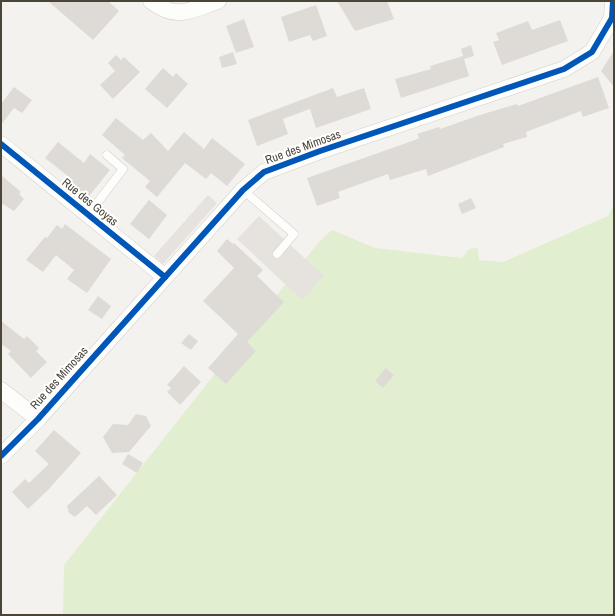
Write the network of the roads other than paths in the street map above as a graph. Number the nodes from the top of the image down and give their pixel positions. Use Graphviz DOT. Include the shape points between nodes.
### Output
graph roads {
  1 [pos="151,1"];
  2 [pos="218,1"];
  3 [pos="612,1"];
  4 [pos="1,144"];
  5 [pos="107,155"];
  6 [pos="243,190"];
  7 [pos="88,215"];
  8 [pos="277,254"];
  9 [pos="165,277"];
  10 [pos="1,390"];
  11 [pos="38,419"];
  12 [pos="1,456"];
  1 -- 2 [label="street" via="160,8 178,14"];
  3 -- 6 [label="street, Rue des Mimosas" via="612,18 592,52 564,69 264,172"];
  4 -- 7 [label="street, Rue des Goyas"];
  5 -- 7 [label="lane" via="124,169"];
  6 -- 8 [label="lane" via="294,234"];
  6 -- 9 [label="street, Rue des Mimosas"];
  7 -- 9 [label="street, Rue des Goyas"];
  9 -- 11 [label="street, Rue des Mimosas"];
  10 -- 11 [label="street"];
  11 -- 12 [label="street, Rue des Mimosas"];
}
